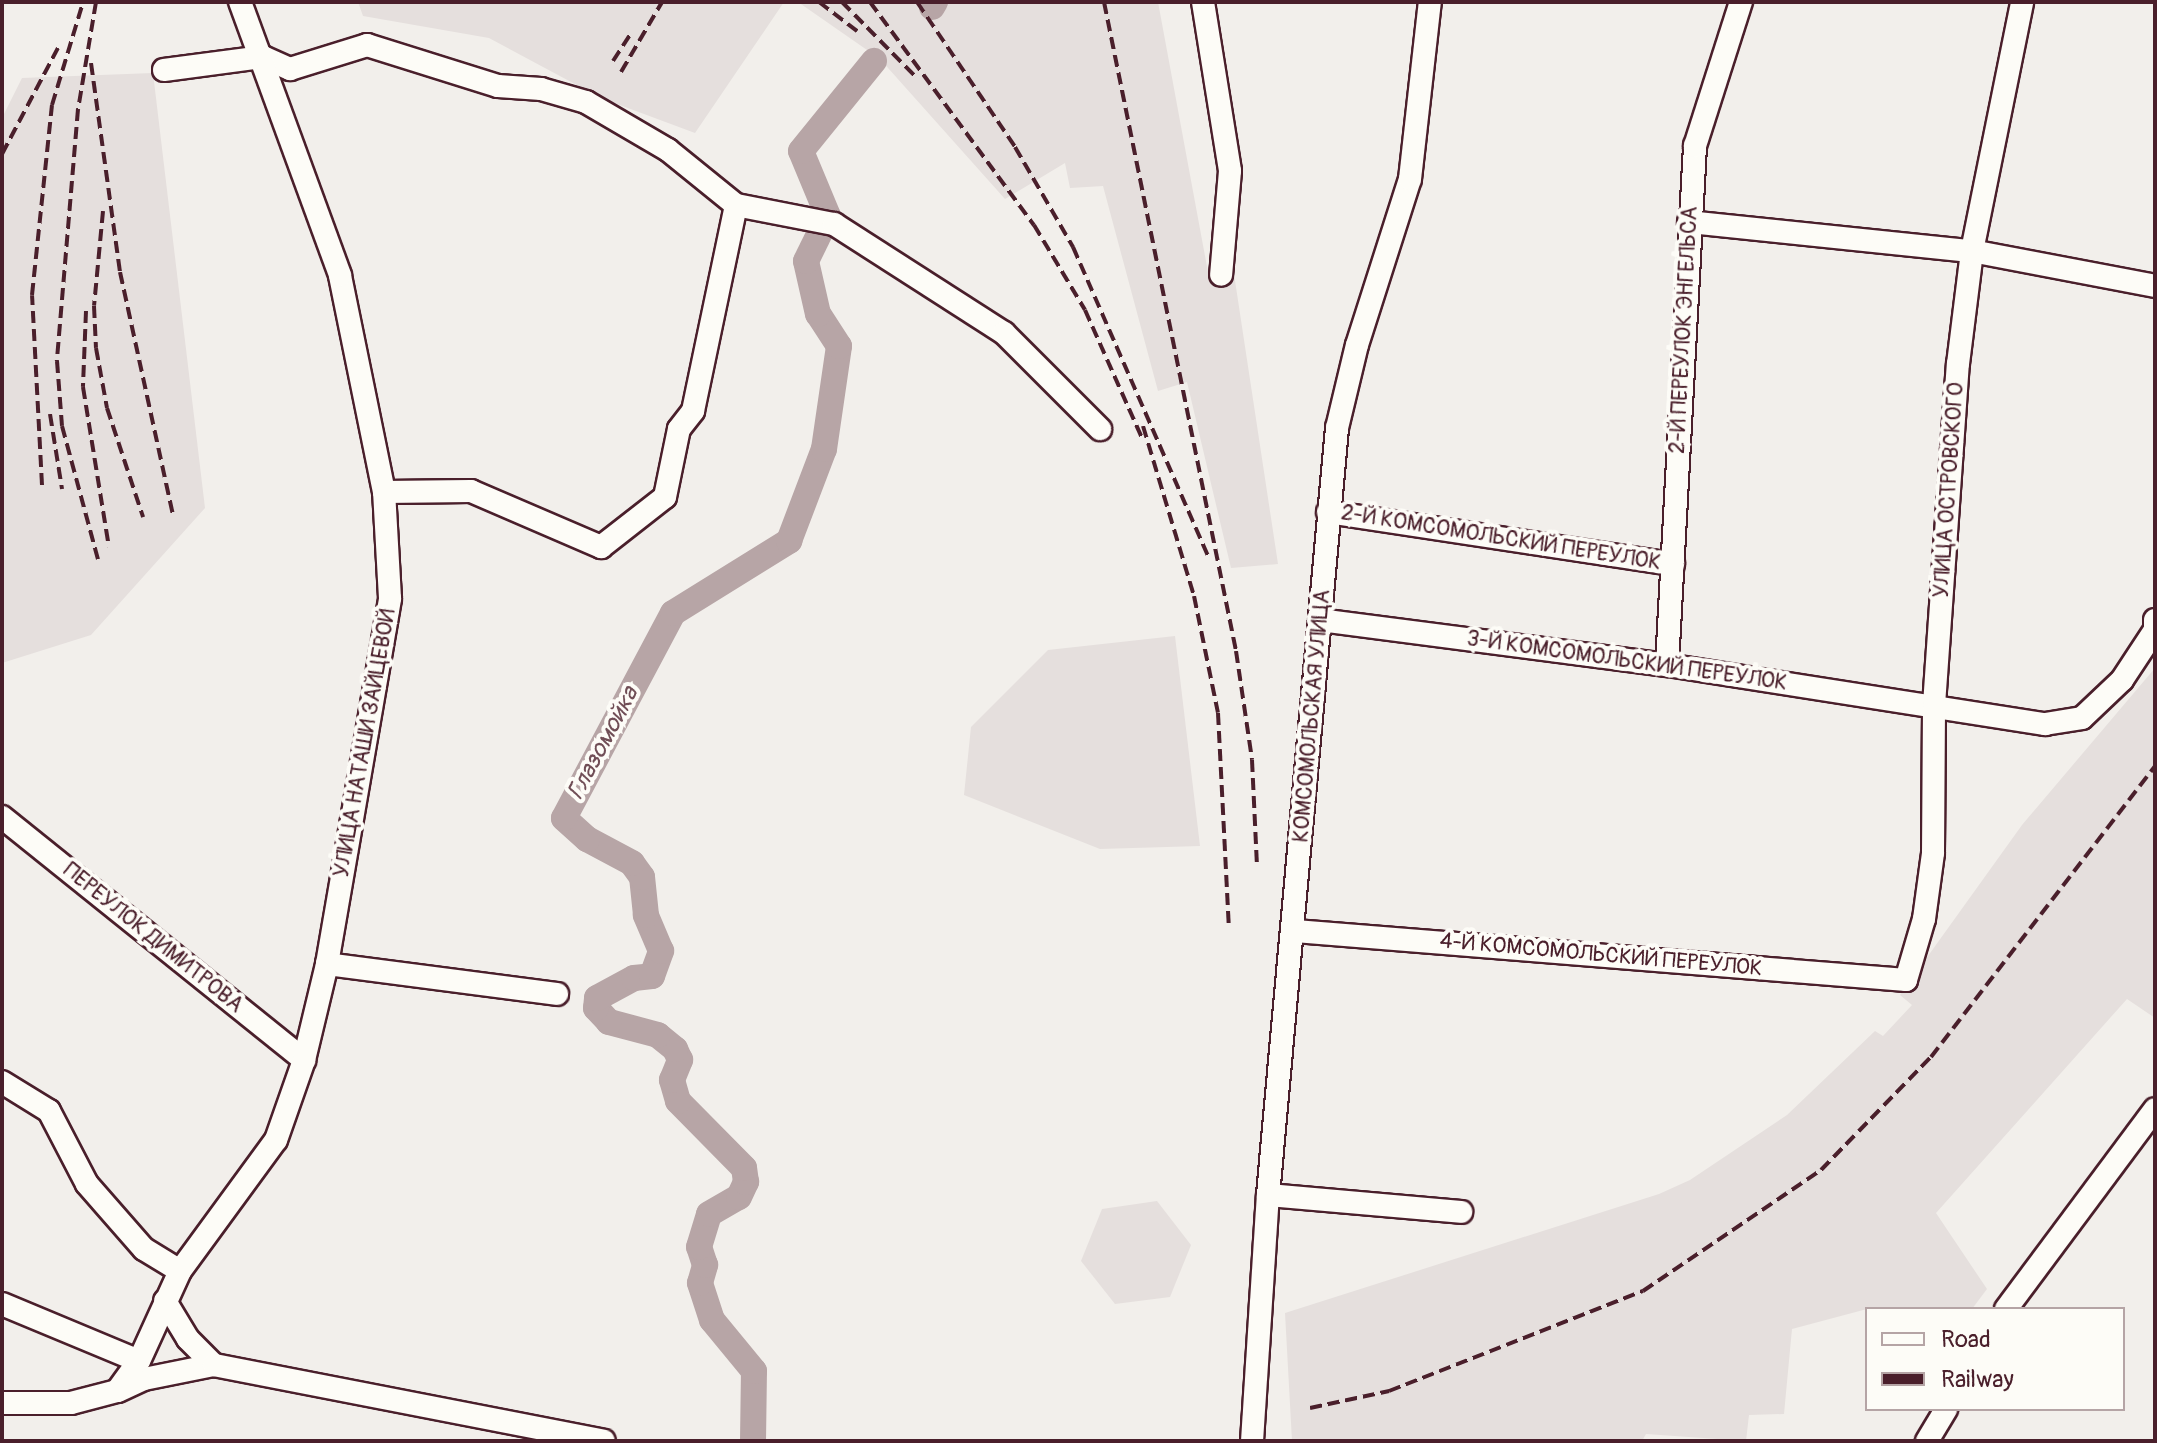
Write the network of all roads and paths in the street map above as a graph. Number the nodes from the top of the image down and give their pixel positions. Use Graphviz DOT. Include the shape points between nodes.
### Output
graph roads {
  1 [pos="240,2"];
  2 [pos="1203,2"];
  3 [pos="1430,2"];
  4 [pos="1741,2"];
  5 [pos="2022,2"];
  6 [pos="263,57"];
  7 [pos="164,70"];
  8 [pos="736,205"];
  9 [pos="1689,222"];
  10 [pos="1972,251"];
  11 [pos="1221,275"];
  12 [pos="2155,286"];
  13 [pos="1100,429"];
  14 [pos="384,492"];
  15 [pos="1328,512"];
  16 [pos="1673,564"];
  17 [pos="1320,620"];
  18 [pos="2155,620"];
  19 [pos="1667,665"];
  20 [pos="1934,705"];
  21 [pos="2,817"];
  22 [pos="1295,931"];
  23 [pos="327,964"];
  24 [pos="1906,980"];
  25 [pos="557,994"];
  26 [pos="304,1060"];
  27 [pos="2,1082"];
  28 [pos="2155,1109"];
  29 [pos="1268,1195"];
  30 [pos="1461,1212"];
  31 [pos="180,1271"];
  32 [pos="165,1301"];
  33 [pos="2,1304"];
  34 [pos="2007,1307"];
  35 [pos="139,1361"];
  36 [pos="214,1365"];
  37 [pos="117,1391"];
  38 [pos="2,1403"];
  39 [pos="1945,1411"];
  40 [pos="604,1441"];
  41 [pos="1252,1441"];
  42 [pos="1927,1441"];
  1 -- 6 [label="street, УЛИЦА НАТАШИ ЗАЙЦЕВОЙ"];
  2 -- 11 [label="street" via="1230,171"];
  3 -- 15 [label="street, КОМСОМОЛЬСКАЯ УЛИЦА" via="1410,179 1357,345 1337,428"];
  4 -- 9 [label="street, 2-Й ПЕРЕУЛОК ЭНГЕЛЬСА" via="1695,146"];
  5 -- 10 [label="street, УЛИЦА ОСТРОВСКОГО"];
  6 -- 7 [label="street"];
  6 -- 8 [label="street" via="290,69 367,45 498,86 541,89 586,102 668,150"];
  6 -- 14 [label="street, УЛИЦА НАТАШИ ЗАЙЦЕВОЙ" via="340,275"];
  8 -- 13 [label="street" via="834,224 1004,333"];
  8 -- 14 [label="street" via="693,411 679,429 665,497 601,547 471,491"];
  9 -- 10 [label="street"];
  9 -- 16 [label="street, 2-Й ПЕРЕУЛОК ЭНГЕЛЬСА"];
  10 -- 12 [label="street"];
  10 -- 20 [label="street, УЛИЦА ОСТРОВСКОГО" via="1958,364"];
  14 -- 23 [label="street, УЛИЦА НАТАШИ ЗАЙЦЕВОЙ" via="390,598"];
  15 -- 16 [label="street, 2-Й КОМСОМОЛЬСКИЙ ПЕРЕУЛОК"];
  15 -- 17 [label="street, КОМСОМОЛЬСКАЯ УЛИЦА"];
  16 -- 19 [label="street, 2-Й ПЕРЕУЛОК ЭНГЕЛЬСА"];
  17 -- 19 [label="street, 3-Й КОМСОМОЛЬСКИЙ ПЕРЕУЛОК"];
  17 -- 22 [label="street, КОМСОМОЛЬСКАЯ УЛИЦА"];
  18 -- 20 [label="street, 3-Й КОМСОМОЛЬСКИЙ ПЕРЕУЛОК" via="2155,630 2122,680 2082,718 2010,722"];
  19 -- 20 [label="street, 3-Й КОМСОМОЛЬСКИЙ ПЕРЕУЛОК"];
  20 -- 24 [label="street, УЛИЦА ОСТРОВСКОГО" via="1933,853 1924,919"];
  21 -- 26 [label="street, ПЕРЕУЛОК ДИМИТРОВА"];
  22 -- 24 [label="street, 4-Й КОМСОМОЛЬСКИЙ ПЕРЕУЛОК"];
  22 -- 29 [label="street, КОМСОМОЛЬСКАЯ УЛИЦА"];
  23 -- 25 [label="street"];
  23 -- 26 [label="street, УЛИЦА НАТАШИ ЗАЙЦЕВОЙ"];
  26 -- 31 [label="street, УЛИЦА НАТАШИ ЗАЙЦЕВОЙ" via="276,1140"];
  27 -- 31 [label="street" via="49,1111 87,1184 144,1249"];
  28 -- 34 [label="street"];
  29 -- 30 [label="street"];
  29 -- 41 [label="street, КОМСОМОЛЬСКАЯ УЛИЦА"];
  31 -- 32 [label="street, УЛИЦА НАТАШИ ЗАЙЦЕВОЙ"];
  32 -- 35 [label="street, УЛИЦА НАТАШИ ЗАЙЦЕВОЙ"];
  32 -- 36 [label="street" via="188,1339"];
  33 -- 35 [label="street"];
  35 -- 37 [label="street, УЛИЦА НАТАШИ ЗАЙЦЕВОЙ"];
  36 -- 37 [label="street" via="144,1379"];
  36 -- 40 [label="street"];
  37 -- 38 [label="street" via="71,1403"];
  39 -- 42 [label="street"];
}
